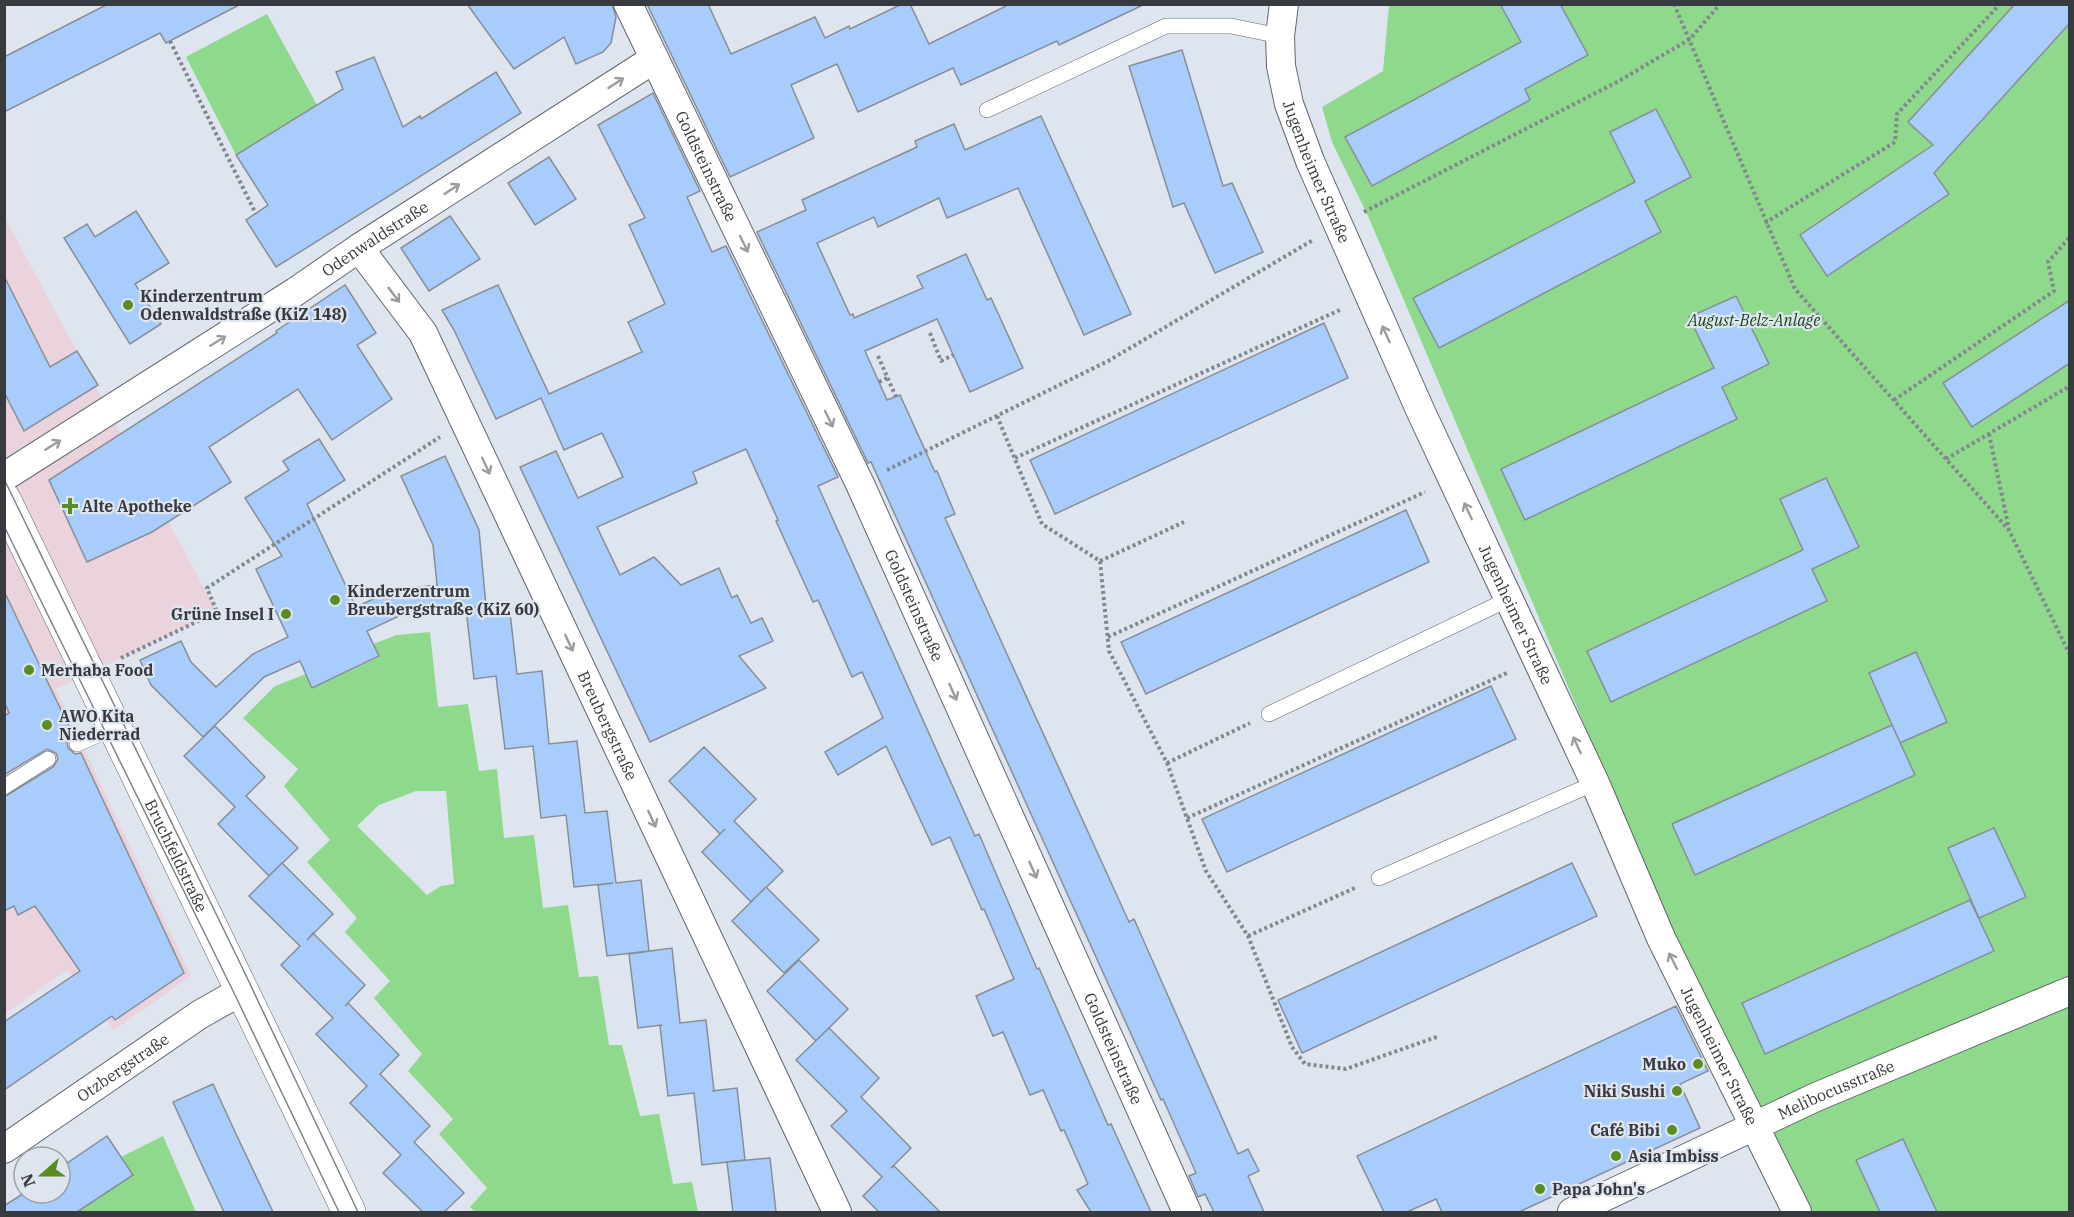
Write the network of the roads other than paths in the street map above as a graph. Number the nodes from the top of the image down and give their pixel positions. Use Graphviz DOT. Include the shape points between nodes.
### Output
graph roads {
  1 [pos="628,4"];
  2 [pos="1284,4"];
  3 [pos="1280,36"];
  4 [pos="654,59"];
  5 [pos="987,110"];
  6 [pos="359,248"];
  7 [pos="4,477"];
  8 [pos="4,499"];
  9 [pos="1509,599"];
  10 [pos="1269,714"];
  11 [pos="114,728"];
  12 [pos="77,744"];
  13 [pos="48,759"];
  14 [pos="1595,783"];
  15 [pos="4,786"];
  16 [pos="1379,878"];
  17 [pos="243,990"];
  18 [pos="2070,991"];
  19 [pos="1755,1126"];
  20 [pos="4,1149"];
  21 [pos="349,1212"];
  22 [pos="837,1212"];
  23 [pos="1187,1212"];
  24 [pos="1572,1212"];
  25 [pos="1797,1212"];
  1 -- 4 [label="street, Goldsteinstraße"];
  2 -- 3 [label="street, Jugenheimer Straße"];
  3 -- 5 [label="lane" via="1231,26 1166,26"];
  9 -- 3 [label="street, Jugenheimer Straße, one-way" via="1310,161 1289,104"];
  6 -- 4 [label="street, Odenwaldstraße, one-way"];
  4 -- 23 [label="street, Goldsteinstraße, one-way" via="860,484"];
  7 -- 6 [label="street, Odenwaldstraße, one-way"];
  6 -- 22 [label="street, Breubergstraße, one-way" via="423,333"];
  8 -- 11 [label="street, Bruchfeldstraße"];
  9 -- 10 [label="lane"];
  14 -- 9 [label="street, Jugenheimer Straße, one-way"];
  11 -- 12 [label="lane"];
  11 -- 17 [label="street, Bruchfeldstraße"];
  13 -- 15 [label="lane"];
  14 -- 16 [label="lane"];
  19 -- 14 [label="street, Jugenheimer Straße, one-way" via="1661,938"];
  17 -- 20 [label="street, Otzbergstraße" via="199,1015"];
  17 -- 21 [label="street, Bruchfeldstraße"];
  18 -- 19 [label="street, Melibocusstraße"];
  19 -- 24 [label="street, Melibocusstraße"];
  19 -- 25 [label="street, Jugenheimer Straße"];
}
